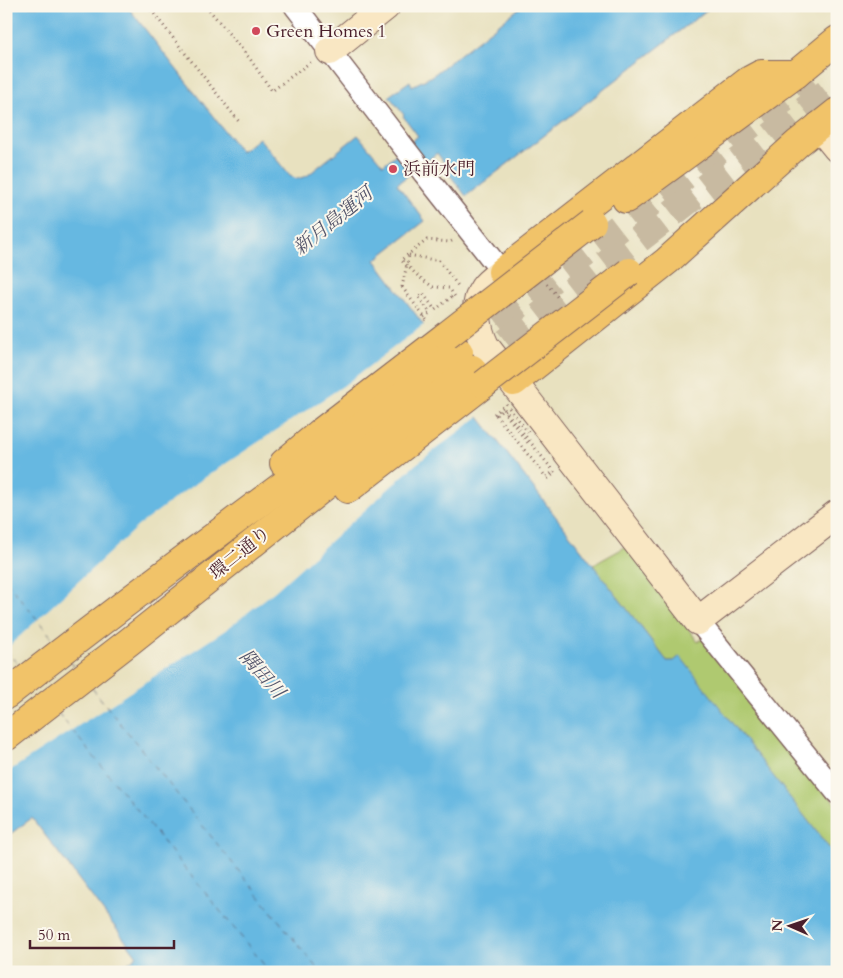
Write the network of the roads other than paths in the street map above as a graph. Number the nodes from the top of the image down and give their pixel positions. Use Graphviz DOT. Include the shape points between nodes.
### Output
graph roads {
  1 [pos="295,6"];
  2 [pos="386,6"];
  3 [pos="837,40"];
  4 [pos="321,56"];
  5 [pos="796,74"];
  6 [pos="837,103"];
  7 [pos="828,119"];
  8 [pos="837,148"];
  9 [pos="502,272"];
  10 [pos="514,382"];
  11 [pos="837,514"];
  12 [pos="110,614"];
  13 [pos="698,621"];
  14 [pos="130,641"];
  15 [pos="6,695"];
  16 [pos="6,737"];
  17 [pos="837,794"];
  1 -- 4 [label="street"];
  2 -- 4 [label="street"];
  3 -- 5 [label="main road"];
  4 -- 9 [label="street, bridge" via="399,141"];
  5 -- 9 [label="main road" via="761,74 748,82"];
  5 -- 12 [label="main road, bridge" via="592,223 321,432"];
  6 -- 14 [label="main road, bridge" via="629,272 359,482"];
  7 -- 8 [label="street"];
  7 -- 10 [label="main road" via="667,261"];
  9 -- 10 [label="street" via="484,287 477,318 479,333 486,346"];
  10 -- 13 [label="street"];
  11 -- 13 [label="street"];
  12 -- 14 [label="main road, 環二通り" via="378,415 466,360"];
  12 -- 15 [label="main road, 環二通り"];
  13 -- 17 [label="street"];
  14 -- 16 [label="main road, 環二通り"];
}
